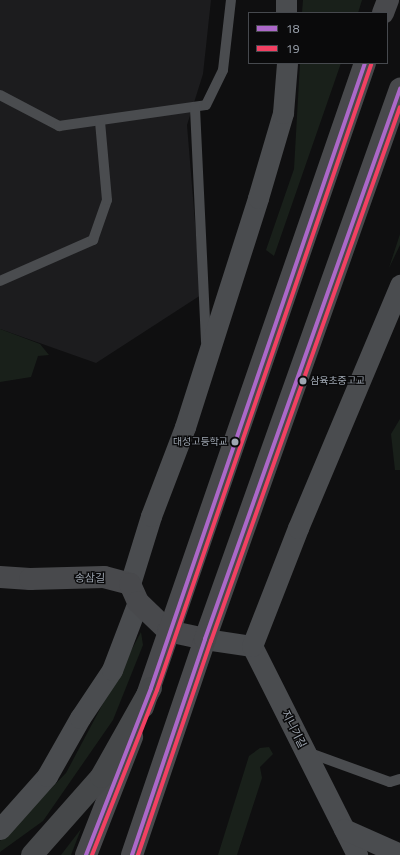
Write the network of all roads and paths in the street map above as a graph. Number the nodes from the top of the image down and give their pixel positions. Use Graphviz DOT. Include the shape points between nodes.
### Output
graph roads {
  1 [pos="231,0"];
  2 [pos="286,0"];
  3 [pos="388,0"];
  4 [pos="286,12"];
  5 [pos="383,12"];
  6 [pos="287,64"];
  7 [pos="365,64"];
  8 [pos="400,89"];
  9 [pos="0,95"];
  10 [pos="195,108"];
  11 [pos="100,121"];
  12 [pos="0,280"];
  13 [pos="400,286"];
  14 [pos="207,356"];
  15 [pos="0,577"];
  16 [pos="134,593"];
  17 [pos="168,631"];
  18 [pos="205,639"];
  19 [pos="252,646"];
  20 [pos="150,688"];
  21 [pos="305,751"];
  22 [pos="400,779"];
  23 [pos="0,828"];
  24 [pos="344,829"];
  25 [pos="400,854"];
  26 [pos="32,855"];
  27 [pos="86,855"];
  28 [pos="132,855"];
  29 [pos="357,855"];
  1 -- 10 [label="lane" via="223,70 206,105"];
  2 -- 4 [label="street"];
  3 -- 5 [label="street"];
  6 -- 14 [label="street" via="282,113 258,198"];
  7 -- 17 [label="street"];
  8 -- 18 [label="street"];
  9 -- 11 [label="lane" via="59,126"];
  10 -- 11 [label="lane"];
  10 -- 14 [label="lane"];
  11 -- 12 [label="lane" via="107,200 93,240"];
  13 -- 19 [label="street" via="298,528"];
  14 -- 16 [label="street"];
  15 -- 16 [label="street, 송삼길" via="104,577"];
  16 -- 17 [label="street, 송삼길"];
  16 -- 23 [label="street" via="112,670 80,718 47,776"];
  17 -- 18 [label="street"];
  17 -- 20 [label="street"];
  18 -- 19 [label="street"];
  18 -- 28 [label="street"];
  19 -- 21 [label="street, 지니기길"];
  20 -- 26 [label="highway" via="101,777"];
  20 -- 27 [label="street"];
  21 -- 22 [label="lane" via="390,782"];
  21 -- 24 [label="street, 지니기길"];
  24 -- 25 [label="street"];
  24 -- 29 [label="street, 지니기길"];
}
